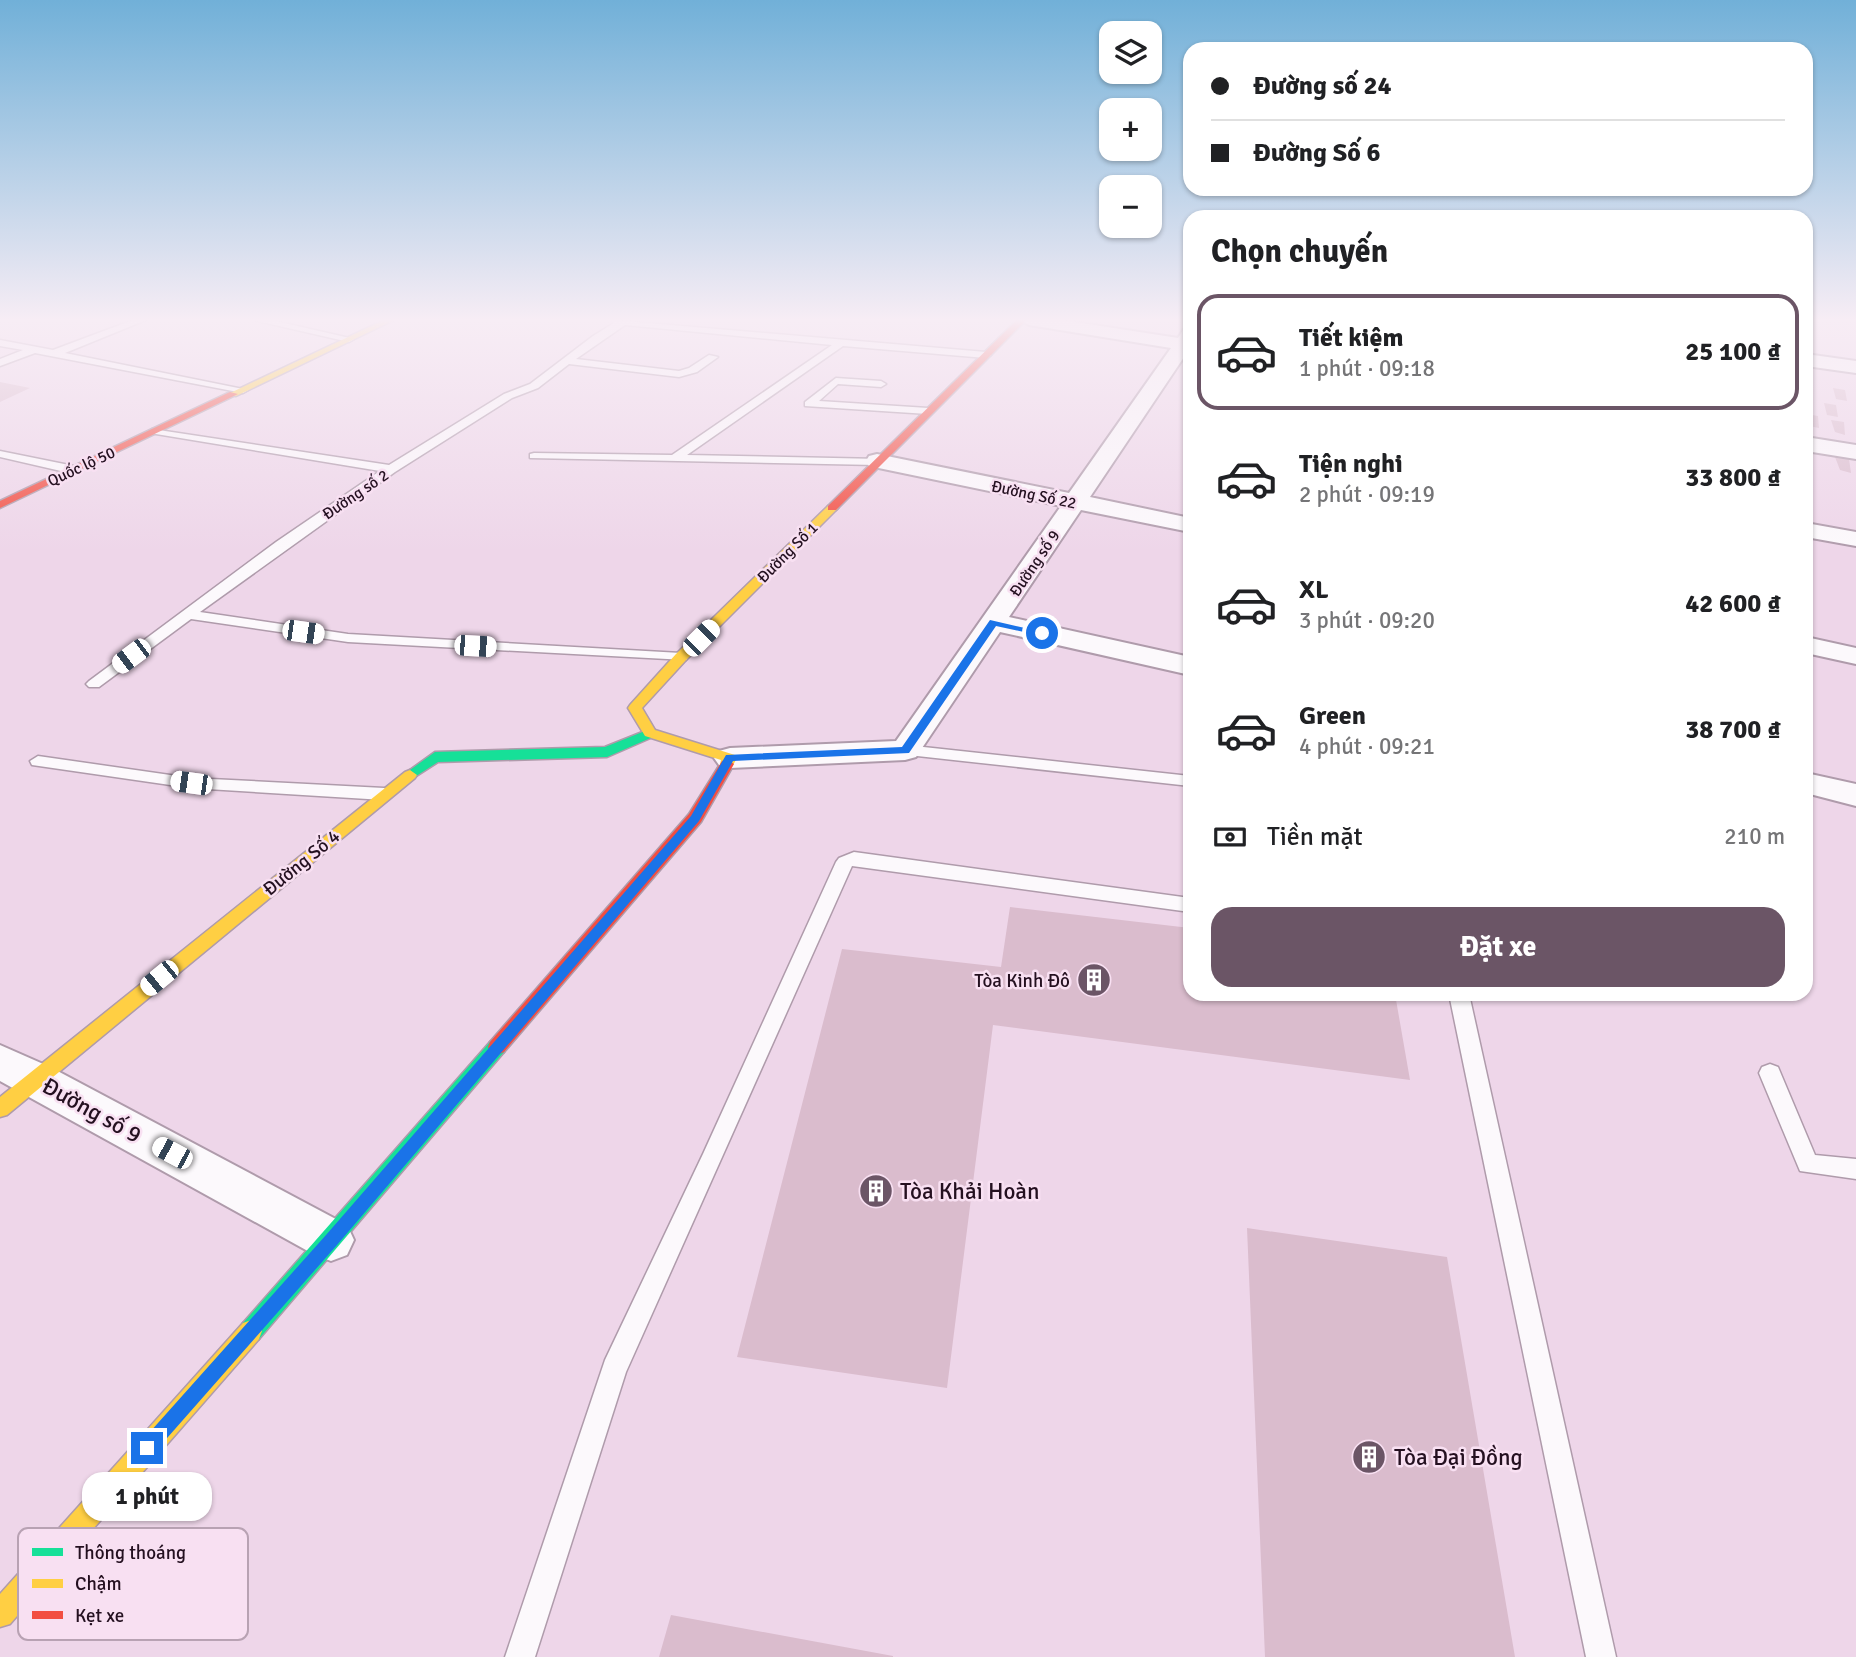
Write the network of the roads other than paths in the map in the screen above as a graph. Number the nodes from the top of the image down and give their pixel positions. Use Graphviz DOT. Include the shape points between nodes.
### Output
graph roads {
  1 [pos="227,397"];
  2 [pos="506,397"];
  3 [pos="762,397"];
  4 [pos="817,397"];
  5 [pos="942,397"];
  6 [pos="1148,397"];
  7 [pos="928,411"];
  8 [pos="156,431"];
  9 [pos="1813,445"];
  10 [pos="1856,452"];
  11 [pos="0,454"];
  12 [pos="534,456"];
  13 [pos="676,457"];
  14 [pos="877,461"];
  15 [pos="391,469"];
  16 [pos="74,470"];
  17 [pos="1075,502"];
  18 [pos="0,505"];
  19 [pos="1183,524"];
  20 [pos="1813,531"];
  21 [pos="1856,539"];
  22 [pos="186,614"];
  23 [pos="993,622"];
  24 [pos="1813,647"];
  25 [pos="1856,656"];
  26 [pos="681,657"];
  27 [pos="1183,664"];
  28 [pos="94,684"];
  29 [pos="650,733"];
  30 [pos="905,750"];
  31 [pos="730,758"];
  32 [pos="38,761"];
  33 [pos="1183,780"];
  34 [pos="1813,785"];
  35 [pos="384,794"];
  36 [pos="1856,795"];
  37 [pos="1183,904"];
  38 [pos="1460,1001"];
  39 [pos="18,1071"];
  40 [pos="1770,1073"];
  41 [pos="0,1109"];
  42 [pos="1856,1169"];
  43 [pos="331,1240"];
  44 [pos="76,1528"];
  45 [pos="18,1594"];
  46 [pos="0,1614"];
  47 [pos="520,1657"];
  48 [pos="1601,1657"];
  1 -- 8 [label="street, Quốc lộ 50"];
  2 -- 15 [label="lane, Đường số 2"];
  3 -- 13 [label="lane"];
  4 -- 7 [label="lane" via="809,404"];
  5 -- 7 [label="street, Đường Số 1"];
  6 -- 17 [label="street, Đường số 9"];
  7 -- 14 [label="street, Đường Số 1"];
  8 -- 15 [label="lane"];
  8 -- 16 [label="street, Quốc lộ 50"];
  9 -- 10 [label="street"];
  11 -- 16 [label="lane"];
  12 -- 13 [label="lane"];
  13 -- 14 [label="lane"];
  14 -- 17 [label="street, Đường Số 22"];
  14 -- 26 [label="street, Đường Số 1"];
  15 -- 22 [label="lane, Đường số 2"];
  16 -- 18 [label="street, Quốc lộ 50"];
  17 -- 19 [label="street, Đường Số 22"];
  17 -- 23 [label="street, Đường số 9"];
  20 -- 21 [label="street"];
  22 -- 26 [label="lane" via="348,638"];
  22 -- 28 [label="lane, Đường số 2"];
  23 -- 27 [label="street"];
  23 -- 30 [label="street, Đường số 9"];
  24 -- 25 [label="street"];
  26 -- 29 [label="street, Đường Số 1" via="635,708"];
  29 -- 31 [label="street"];
  29 -- 35 [label="street, Đường Số 4" via="607,752 435,757"];
  30 -- 31 [label="street"];
  30 -- 33 [label="lane"];
  31 -- 43 [label="street" via="695,818"];
  32 -- 35 [label="lane" via="191,783"];
  34 -- 36 [label="street"];
  35 -- 39 [label="street, Đường Số 4"];
  37 -- 47 [label="lane" via="854,858 845,862 614,1369"];
  38 -- 48 [label="lane"];
  39 -- 41 [label="street, Đường Số 4"];
  39 -- 43 [label="street, Đường số 9"];
  40 -- 42 [label="lane" via="1808,1164"];
  43 -- 44 [label="street"];
  45 -- 46 [label="street"];
}
